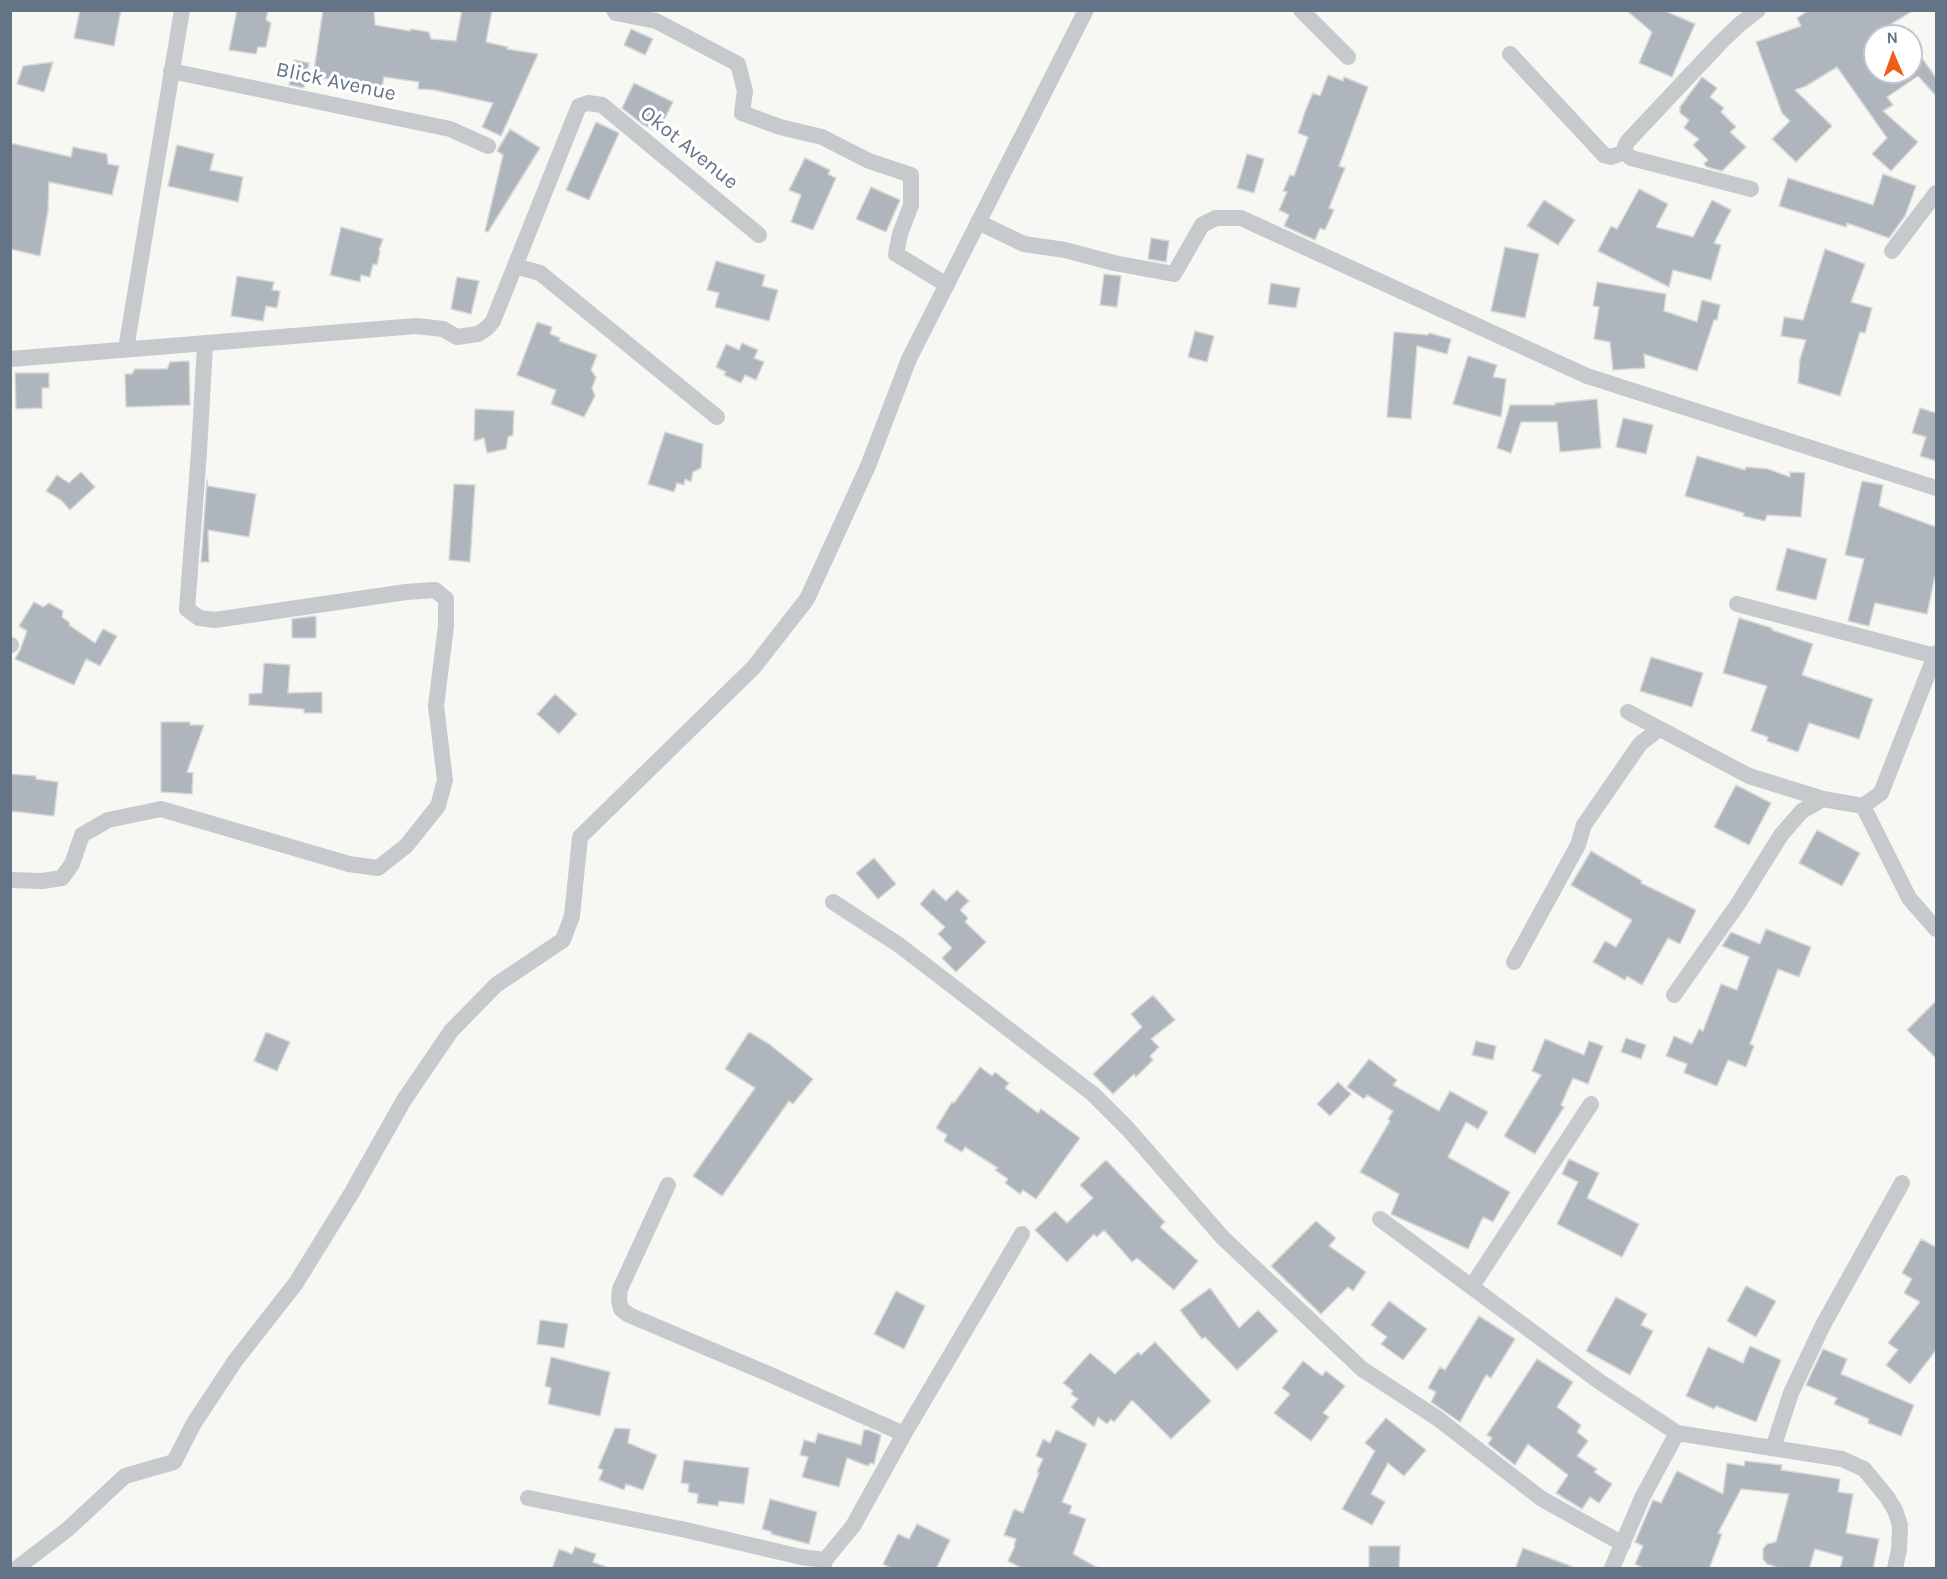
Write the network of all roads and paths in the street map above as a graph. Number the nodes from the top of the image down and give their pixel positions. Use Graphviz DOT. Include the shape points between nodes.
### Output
graph roads {
  1 [pos="182,10"];
  2 [pos="614,10"];
  3 [pos="1086,10"];
  4 [pos="1301,10"];
  5 [pos="1758,10"];
  6 [pos="1736,17"];
  7 [pos="1510,54"];
  8 [pos="1348,57"];
  9 [pos="171,71"];
  10 [pos="488,146"];
  11 [pos="1625,152"];
  12 [pos="1751,189"];
  13 [pos="1936,193"];
  14 [pos="978,222"];
  15 [pos="759,235"];
  16 [pos="1892,250"];
  17 [pos="515,266"];
  18 [pos="947,285"];
  19 [pos="205,345"];
  20 [pos="126,349"];
  21 [pos="10,359"];
  22 [pos="717,417"];
  23 [pos="1936,488"];
  24 [pos="1737,604"];
  25 [pos="1936,654"];
  26 [pos="1628,712"];
  27 [pos="1659,729"];
  28 [pos="1822,799"];
  29 [pos="1863,806"];
  30 [pos="10,880"];
  31 [pos="833,902"];
  32 [pos="1936,929"];
  33 [pos="1514,962"];
  34 [pos="1674,995"];
  35 [pos="1591,1104"];
  36 [pos="1902,1183"];
  37 [pos="668,1185"];
  38 [pos="1380,1219"];
  39 [pos="1022,1234"];
  40 [pos="1472,1286"];
  41 [pos="1677,1433"];
  42 [pos="904,1434"];
  43 [pos="1773,1448"];
  44 [pos="528,1498"];
  45 [pos="1623,1544"];
  46 [pos="824,1564"];
  47 [pos="17,1569"];
  48 [pos="1612,1569"];
  49 [pos="1895,1569"];
  1 -- 9 [label="street"];
  2 -- 18 [label="street" via="656,21 738,64 745,91 742,113 822,137 869,161 911,175 911,205 896,254"];
  3 -- 14 [label="street"];
  4 -- 8 [label="street"];
  5 -- 6 [label="street"];
  6 -- 11 [label="street" via="1628,141"];
  7 -- 11 [label="street" via="1604,155"];
  9 -- 10 [label="street, Blick Avenue" via="450,129"];
  9 -- 20 [label="street"];
  11 -- 12 [label="street" via="1631,158"];
  13 -- 16 [label="street"];
  14 -- 18 [label="street"];
  14 -- 23 [label="street" via="1024,244 1174,274 1202,225 1215,218 1241,218 1587,376"];
  15 -- 17 [label="street, Okot Avenue" via="602,105 588,103 579,106"];
  17 -- 19 [label="street" via="492,321 478,334 457,337 443,329 416,326"];
  17 -- 22 [label="street" via="540,273"];
  18 -- 47 [label="street" via="909,359 868,466 807,599 754,667 580,837 572,916 563,940 496,985 451,1030 404,1100 296,1283 235,1361 194,1423 174,1462 125,1476"];
  19 -- 20 [label="street"];
  19 -- 30 [label="street" via="187,609 199,618 215,620 435,590 446,599 436,706 445,780 438,806 406,846 378,868 349,864 161,809 108,820 82,835 72,864 62,878"];
  20 -- 21 [label="street"];
  24 -- 25 [label="street"];
  25 -- 29 [label="street" via="1881,793"];
  26 -- 27 [label="street"];
  27 -- 28 [label="street" via="1749,776"];
  27 -- 33 [label="street" via="1640,744 1584,825 1578,845"];
  28 -- 29 [label="street"];
  28 -- 34 [label="street" via="1802,811 1781,835"];
  29 -- 32 [label="street" via="1909,898"];
  31 -- 45 [label="street" via="899,945 1093,1094 1223,1238 1362,1370 1437,1418 1542,1499"];
  35 -- 40 [label="street"];
  36 -- 43 [label="street" via="1823,1324 1791,1393"];
  37 -- 42 [label="street" via="620,1289 621,1309"];
  38 -- 40 [label="street"];
  39 -- 42 [label="street"];
  40 -- 41 [label="street" via="1600,1382"];
  41 -- 43 [label="street"];
  41 -- 45 [label="street" via="1642,1498"];
  42 -- 46 [label="street" via="853,1526"];
  43 -- 49 [label="street" via="1842,1459 1864,1469 1887,1497 1897,1518 1899,1550"];
  44 -- 46 [label="street" via="686,1530"];
  45 -- 48 [label="street"];
}
